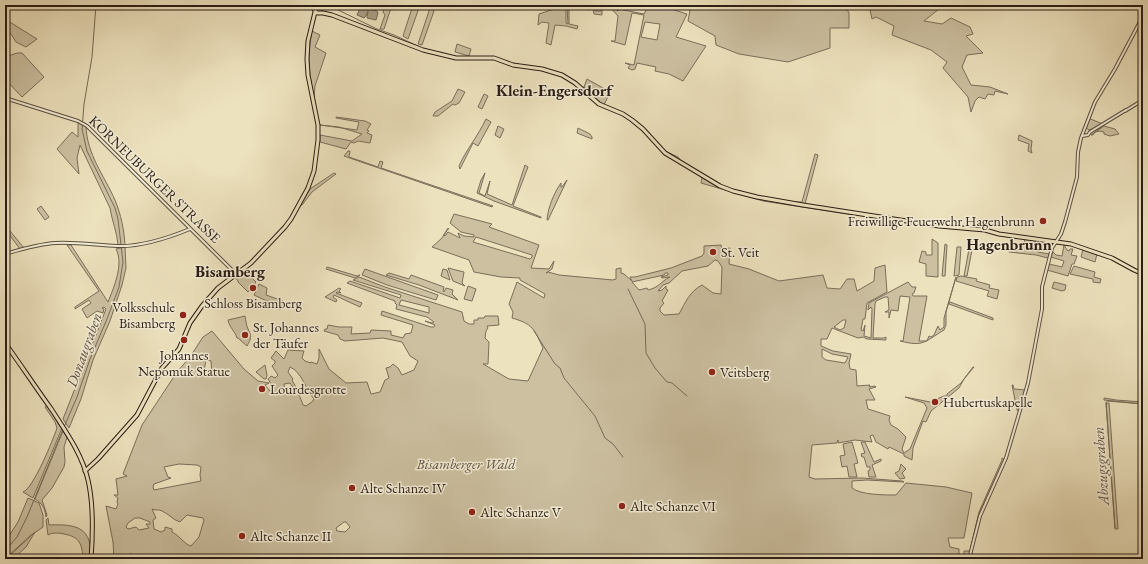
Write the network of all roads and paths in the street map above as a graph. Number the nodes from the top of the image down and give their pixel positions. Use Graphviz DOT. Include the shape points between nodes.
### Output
graph roads {
  1 [pos="307,5"];
  2 [pos="319,9"];
  3 [pos="1143,16"];
  4 [pos="5,98"];
  5 [pos="1143,100"];
  6 [pos="1086,131"];
  7 [pos="1081,137"];
  8 [pos="190,229"];
  9 [pos="1055,242"];
  10 [pos="5,254"];
  11 [pos="1141,273"];
  12 [pos="236,274"];
  13 [pos="5,343"];
  14 [pos="86,472"];
  15 [pos="91,559"];
  16 [pos="969,559"];
  1 -- 2 [label="main road"];
  2 -- 9 [label="main road" via="423,50 456,58 494,58 516,66 542,69 562,75 601,106 632,120 665,153 720,186 734,191 860,214"];
  2 -- 12 [label="main road" via="308,43 307,64 318,125 317,154 311,180 287,225 251,263"];
  3 -- 6 [label="street" via="1098,96 1085,126"];
  4 -- 8 [label="street, KORNEUBURGER STRASSE" via="84,124"];
  5 -- 6 [label="street" via="1094,130"];
  6 -- 7 [label="street"];
  6 -- 7 [label="street" via="1086,135"];
  7 -- 9 [label="street" via="1077,177 1061,234"];
  8 -- 10 [label="street" via="124,246 55,243"];
  8 -- 12 [label="street, KORNEUBURGER STRASSE"];
  9 -- 11 [label="main road" via="1107,256"];
  9 -- 16 [label="street" via="1042,287 1042,309 1028,383 1006,458 980,516"];
  12 -- 14 [label="main road" via="218,288 198,310 181,345 162,368 137,415 90,471"];
  13 -- 14 [label="main road" via="66,432"];
  14 -- 15 [label="main road" via="92,511"];
}
